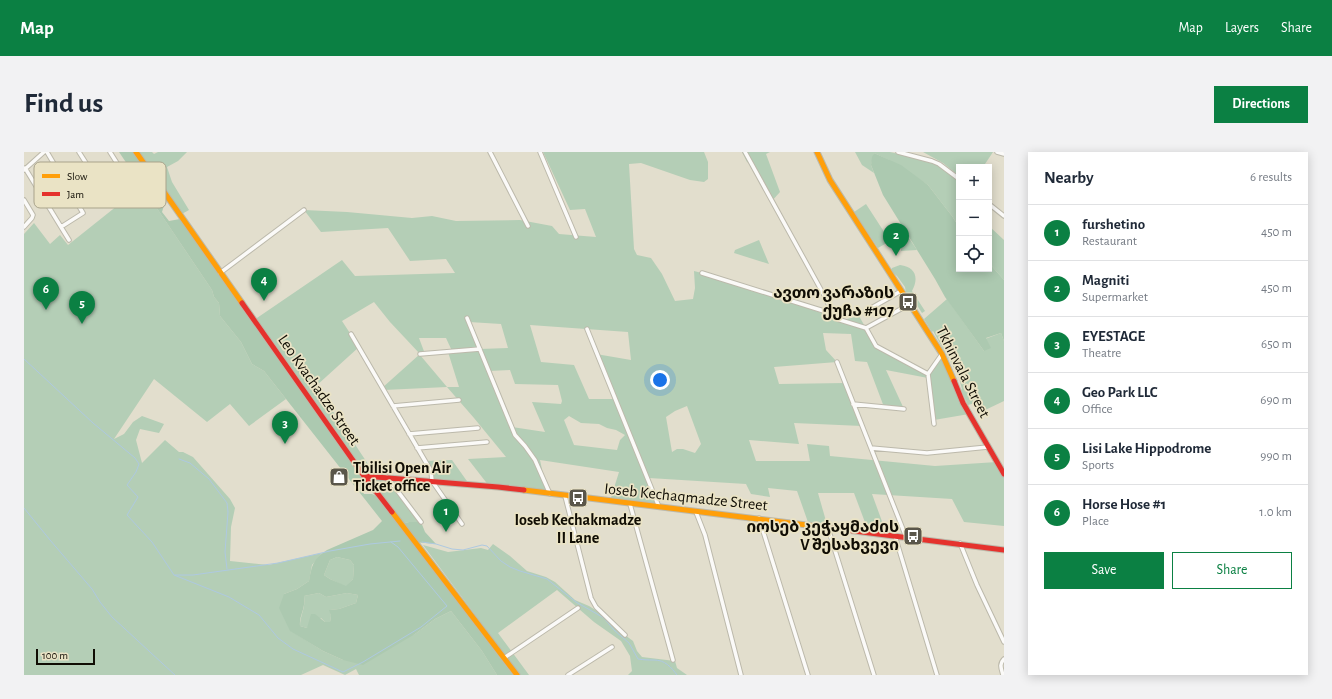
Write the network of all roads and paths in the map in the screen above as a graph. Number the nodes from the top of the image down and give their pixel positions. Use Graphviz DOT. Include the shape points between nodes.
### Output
graph roads {
  1 [pos="46,152"];
  2 [pos="78,152"];
  3 [pos="110,152"];
  4 [pos="136,152"];
  5 [pos="490,152"];
  6 [pos="540,152"];
  7 [pos="745,152"];
  8 [pos="817,152"];
  9 [pos="898,152"];
  10 [pos="997,152"];
  11 [pos="1004,154"];
  12 [pos="52,162"];
  13 [pos="84,162"];
  14 [pos="116,162"];
  15 [pos="143,162"];
  16 [pos="25,169"];
  17 [pos="956,177"];
  18 [pos="34,184"];
  19 [pos="166,195"];
  20 [pos="24,200"];
  21 [pos="992,206"];
  22 [pos="49,208"];
  23 [pos="80,208"];
  24 [pos="304,210"];
  25 [pos="1003,215"];
  26 [pos="528,226"];
  27 [pos="24,227"];
  28 [pos="61,227"];
  29 [pos="576,237"];
  30 [pos="69,240"];
  31 [pos="220,272"];
  32 [pos="702,273"];
  33 [pos="901,291"];
  34 [pos="910,304"];
  35 [pos="866,311"];
  36 [pos="467,318"];
  37 [pos="837,319"];
  38 [pos="866,328"];
  39 [pos="588,329"];
  40 [pos="351,334"];
  41 [pos="480,349"];
  42 [pos="420,354"];
  43 [pos="942,354"];
  44 [pos="837,362"];
  45 [pos="928,374"];
  46 [pos="459,400"];
  47 [pos="853,404"];
  48 [pos="393,406"];
  49 [pos="904,410"];
  50 [pos="934,424"];
  51 [pos="478,428"];
  52 [pos="409,434"];
  53 [pos="487,442"];
  54 [pos="988,447"];
  55 [pos="417,448"];
  56 [pos="871,448"];
  57 [pos="1004,474"];
  58 [pos="364,476"];
  59 [pos="387,477"];
  60 [pos="432,481"];
  61 [pos="550,494"];
  62 [pos="565,496"];
  63 [pos="630,504"];
  64 [pos="659,507"];
  65 [pos="696,512"];
  66 [pos="759,518"];
  67 [pos="421,522"];
  68 [pos="462,524"];
  69 [pos="828,528"];
  70 [pos="895,536"];
  71 [pos="906,538"];
  72 [pos="960,543"];
  73 [pos="1004,550"];
  74 [pos="578,608"];
  75 [pos="625,635"];
  76 [pos="1004,642"];
  77 [pos="612,646"];
  78 [pos="504,658"];
  79 [pos="1004,658"];
  80 [pos="672,660"];
  81 [pos="517,675"];
  82 [pos="568,675"];
  83 [pos="741,675"];
  84 [pos="808,675"];
  85 [pos="874,675"];
  86 [pos="937,675"];
  87 [pos="1003,675"];
  1 -- 12 [label="street"];
  1 -- 16 [label="street"];
  2 -- 13 [label="street"];
  3 -- 14 [label="street"];
  4 -- 15 [label="street, Leo Kvachadze Street"];
  5 -- 26 [label="street"];
  6 -- 29 [label="street"];
  7 -- 32 [label="street" via="831,310 820,310"];
  8 -- 33 [label="street, Tkhinvala Street" via="830,180"];
  9 -- 17 [label="street" via="932,161"];
  10 -- 11 [label="street"];
  16 -- 18 [label="street"];
  19 -- 31 [label="street, Leo Kvachadze Street"];
  20 -- 27 [label="street" via="33,215"];
  21 -- 25 [label="street"];
  22 -- 28 [label="street"];
  23 -- 28 [label="street" via="83,213"];
  24 -- 31 [label="street"];
  28 -- 30 [label="street"];
  31 -- 58 [label="street, Leo Kvachadze Street"];
  33 -- 34 [label="street, Tkhinvala Street"];
  33 -- 35 [label="street"];
  34 -- 38 [label="street"];
  34 -- 43 [label="street, Tkhinvala Street"];
  36 -- 41 [label="street"];
  37 -- 38 [label="street"];
  38 -- 45 [label="street" via="876,346"];
  39 -- 64 [label="street"];
  40 -- 48 [label="street"];
  41 -- 42 [label="street"];
  41 -- 61 [label="street" via="515,435 535,460"];
  43 -- 45 [label="street"];
  43 -- 54 [label="street, Tkhinvala Street" via="963,403"];
  44 -- 47 [label="street"];
  45 -- 50 [label="street"];
  46 -- 48 [label="street"];
  47 -- 49 [label="street"];
  47 -- 56 [label="street"];
  48 -- 52 [label="street"];
  51 -- 52 [label="street"];
  52 -- 55 [label="street"];
  53 -- 55 [label="street"];
  54 -- 56 [label="street" via="928,453"];
  54 -- 57 [label="street, Tkhinvala Street"];
  55 -- 60 [label="street" via="431,471"];
  56 -- 71 [label="street"];
  58 -- 59 [label="street, Ioseb Kechaqmadze Street"];
  58 -- 78 [label="street, Leo Kvachadze Street"];
  59 -- 60 [label="street, Ioseb Kechaqmadze Street"];
  59 -- 67 [label="street"];
  60 -- 61 [label="street, Ioseb Kechaqmadze Street"];
  60 -- 68 [label="street"];
  61 -- 62 [label="street, Ioseb Kechaqmadze Street"];
  62 -- 63 [label="street, Ioseb Kechaqmadze Street"];
  62 -- 75 [label="street" via="591,598 596,607"];
  63 -- 64 [label="street, Ioseb Kechaqmadze Street"];
  63 -- 80 [label="street"];
  64 -- 65 [label="street, Ioseb Kechaqmadze Street"];
  65 -- 66 [label="street, Ioseb Kechaqmadze Street"];
  65 -- 83 [label="street"];
  66 -- 69 [label="street, Ioseb Kechaqmadze Street"];
  66 -- 84 [label="street"];
  69 -- 70 [label="street, Ioseb Kechaqmadze Street"];
  69 -- 85 [label="street"];
  70 -- 71 [label="street, Ioseb Kechaqmadze Street"];
  70 -- 86 [label="street"];
  71 -- 72 [label="street, Ioseb Kechaqmadze Street"];
  72 -- 73 [label="street, Ioseb Kechaqmadze Street"];
  72 -- 76 [label="street"];
  74 -- 78 [label="street"];
  77 -- 82 [label="street"];
  78 -- 81 [label="street, Leo Kvachadze Street"];
  79 -- 87 [label="street" via="1000,668"];
}
